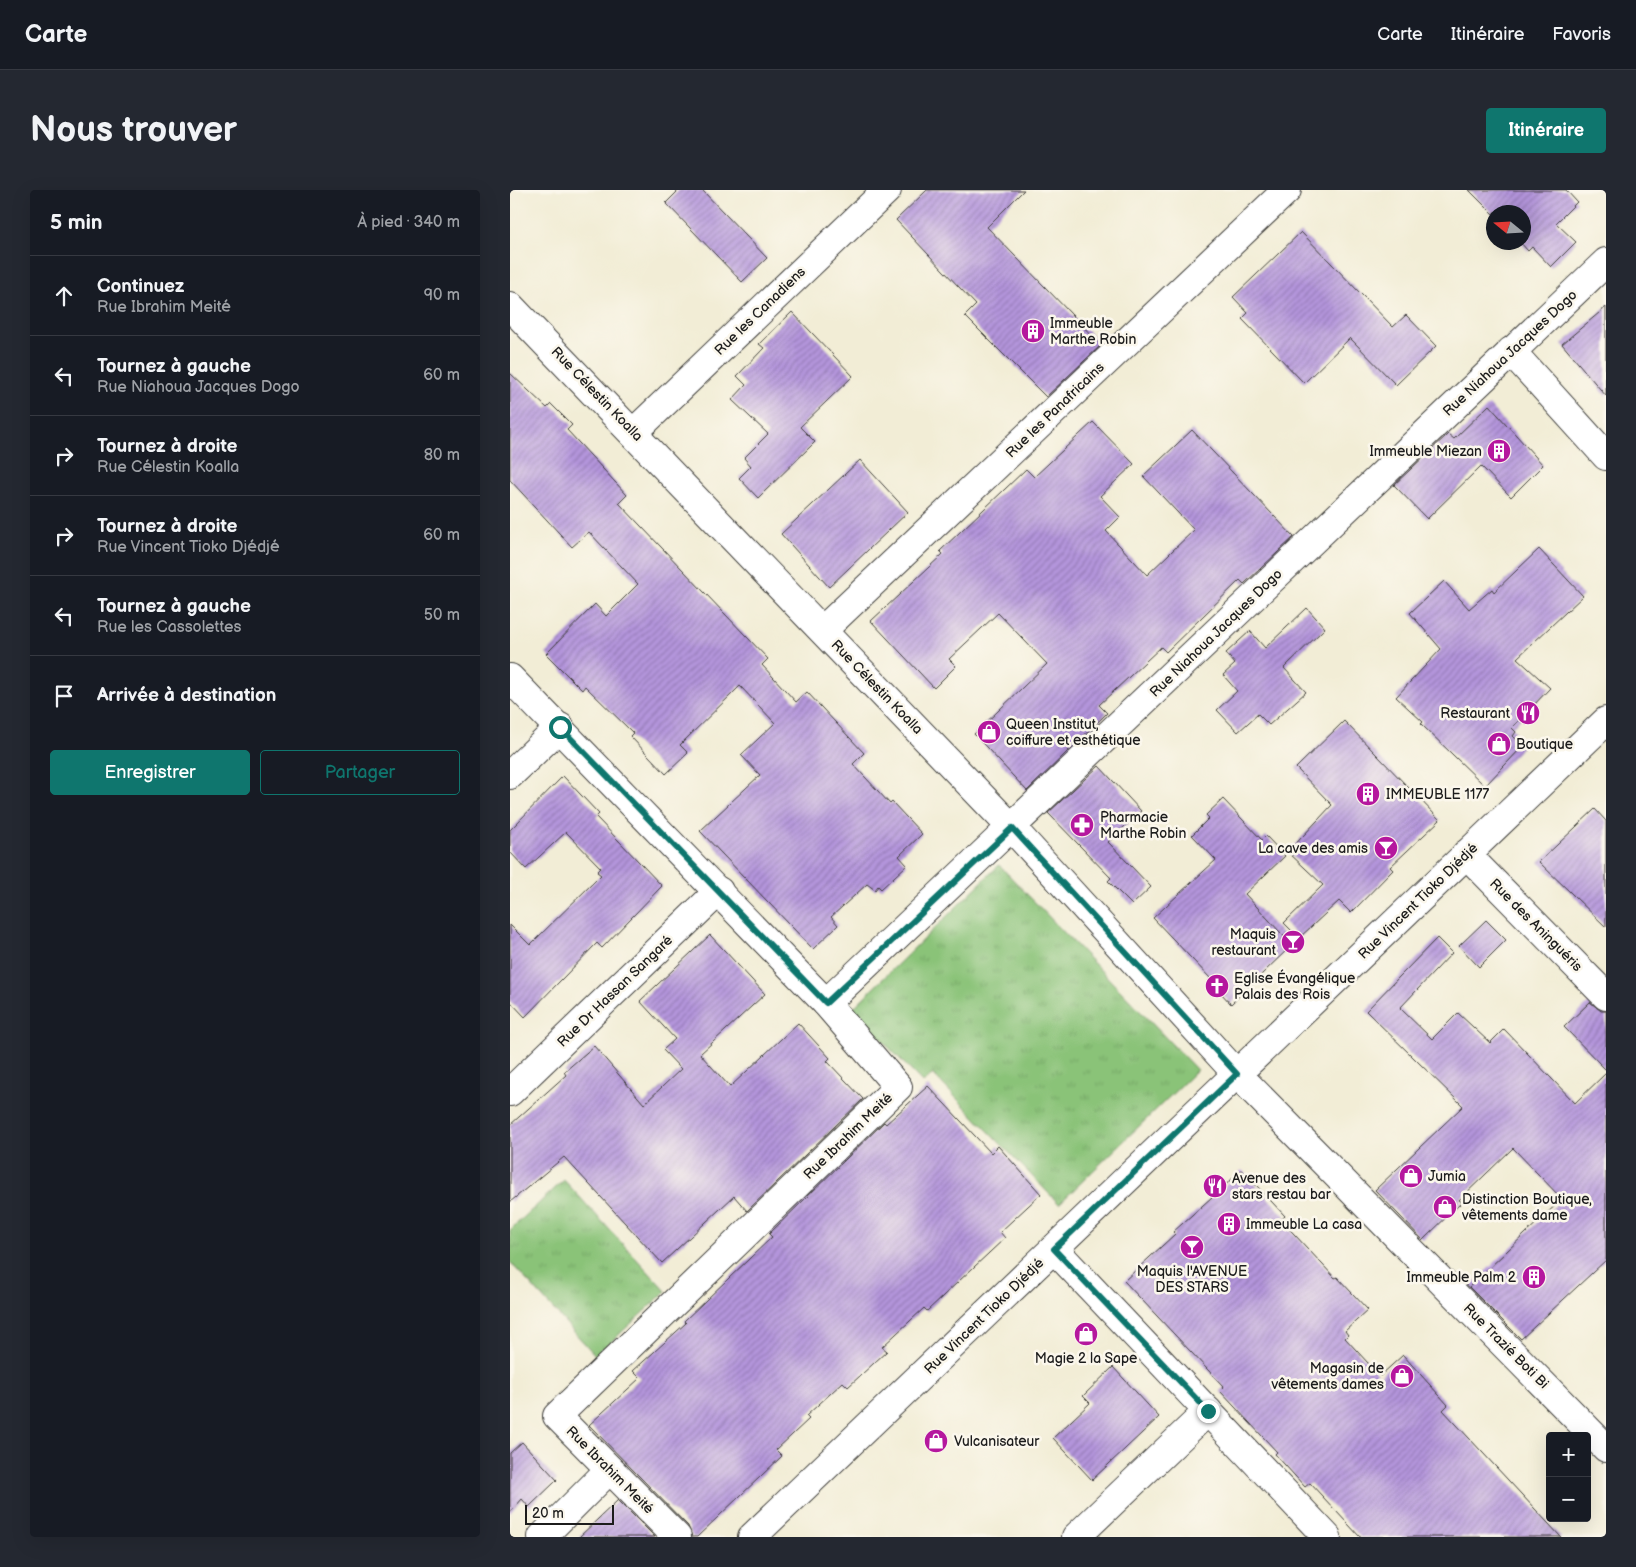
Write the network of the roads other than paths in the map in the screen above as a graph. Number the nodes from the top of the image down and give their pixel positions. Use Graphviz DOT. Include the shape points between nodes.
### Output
graph roads {
  1 [pos="887,190"];
  2 [pos="1287,190"];
  3 [pos="1606,262"];
  4 [pos="510,306"];
  5 [pos="1511,352"];
  6 [pos="634,432"];
  7 [pos="1606,456"];
  8 [pos="823,630"];
  9 [pos="510,678"];
  10 [pos="1606,721"];
  11 [pos="560,727"];
  12 [pos="510,776"];
  13 [pos="1012,828"];
  14 [pos="1466,854"];
  15 [pos="719,891"];
  16 [pos="1606,996"];
  17 [pos="826,1003"];
  18 [pos="1237,1074"];
  19 [pos="510,1092"];
  20 [pos="1054,1249"];
  21 [pos="1208,1411"];
  22 [pos="1606,1448"];
  23 [pos="609,1470"];
  24 [pos="542,1537"];
  25 [pos="677,1537"];
  26 [pos="752,1537"];
  27 [pos="1076,1537"];
  28 [pos="1327,1537"];
  1 -- 6 [label="street, Rue les Canadiens"];
  2 -- 8 [label="street, Rue les Panafricains"];
  3 -- 5 [label="street, Rue Niahoua Jacques Dogo"];
  4 -- 6 [label="street, Rue Célestin Koalla"];
  5 -- 7 [label="street"];
  5 -- 13 [label="street, Rue Niahoua Jacques Dogo"];
  6 -- 8 [label="street, Rue Célestin Koalla"];
  8 -- 13 [label="street, Rue Célestin Koalla"];
  9 -- 11 [label="street, Rue Ibrahim Meité"];
  10 -- 14 [label="street, Rue Vincent Tioko Djédjé"];
  11 -- 12 [label="street"];
  11 -- 15 [label="street, Rue Ibrahim Meité"];
  13 -- 17 [label="street, Rue Niahoua Jacques Dogo"];
  13 -- 18 [label="street, Rue Célestin Koalla"];
  14 -- 16 [label="street, Rue des Aninguéris"];
  14 -- 18 [label="street, Rue Vincent Tioko Djédjé"];
  15 -- 17 [label="street, Rue Ibrahim Meité"];
  15 -- 19 [label="street, Rue Dr Hassan Sangaré"];
  17 -- 23 [label="street, Rue Ibrahim Meité" via="898,1087 557,1416"];
  18 -- 20 [label="street, Rue Vincent Tioko Djédjé"];
  18 -- 22 [label="street, Rue Trazié Boti Bi"];
  20 -- 21 [label="street"];
  20 -- 26 [label="street, Rue Vincent Tioko Djédjé"];
  21 -- 27 [label="street"];
  21 -- 28 [label="street"];
  23 -- 24 [label="street"];
  23 -- 25 [label="street, Rue Ibrahim Meité"];
}
